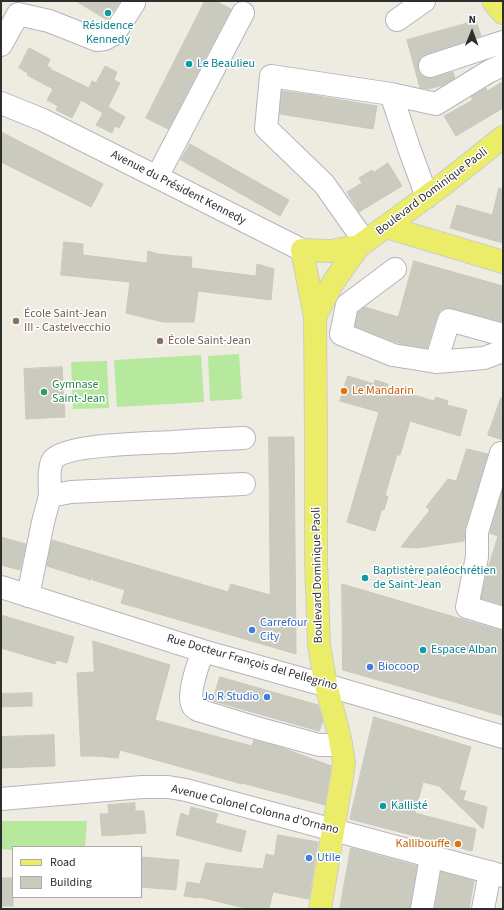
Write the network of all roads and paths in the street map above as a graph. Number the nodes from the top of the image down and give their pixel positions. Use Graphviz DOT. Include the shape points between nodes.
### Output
graph roads {
  1 [pos="424,1"];
  2 [pos="493,1"];
  3 [pos="134,3"];
  4 [pos="18,7"];
  5 [pos="243,13"];
  6 [pos="503,14"];
  7 [pos="397,20"];
  8 [pos="503,42"];
  9 [pos="1,45"];
  10 [pos="503,65"];
  11 [pos="430,66"];
  12 [pos="391,94"];
  13 [pos="1,103"];
  14 [pos="503,137"];
  15 [pos="157,177"];
  16 [pos="427,197"];
  17 [pos="386,227"];
  18 [pos="362,244"];
  19 [pos="302,250"];
  20 [pos="503,262"];
  21 [pos="395,270"];
  22 [pos="315,317"];
  23 [pos="503,335"];
  24 [pos="503,351"];
  25 [pos="436,362"];
  26 [pos="244,438"];
  27 [pos="503,454"];
  28 [pos="244,484"];
  29 [pos="50,496"];
  30 [pos="1,588"];
  31 [pos="28,596"];
  32 [pos="503,618"];
  33 [pos="203,651"];
  34 [pos="326,684"];
  35 [pos="503,737"];
  36 [pos="341,745"];
  37 [pos="1,799"];
  38 [pos="333,830"];
  39 [pos="431,857"];
  40 [pos="496,874"];
  41 [pos="320,909"];
  42 [pos="422,909"];
  43 [pos="483,909"];
  1 -- 7 [label="street"];
  2 -- 6 [label="main road"];
  3 -- 4 [label="street" via="114,34 97,40"];
  4 -- 9 [label="street"];
  5 -- 15 [label="street"];
  8 -- 11 [label="street"];
  10 -- 12 [label="street" via="436,104"];
  12 -- 16 [label="street"];
  12 -- 18 [label="street" via="271,76 266,128 324,184"];
  13 -- 15 [label="street, Avenue du Président Kennedy" via="43,120"];
  14 -- 16 [label="main road, Boulevard Dominique Paoli"];
  15 -- 19 [label="street, Avenue du Président Kennedy"];
  16 -- 17 [label="main road, Boulevard Dominique Paoli"];
  17 -- 18 [label="main road, Boulevard Dominique Paoli"];
  17 -- 20 [label="main road"];
  18 -- 19 [label="main road, Avenue du Président Kennedy" via="330,251"];
  18 -- 22 [label="main road" via="332,284"];
  19 -- 22 [label="main road, Boulevard Dominique Paoli"];
  21 -- 25 [label="street" via="347,305 341,334 393,355"];
  22 -- 34 [label="main road, Boulevard Dominique Paoli" via="318,645"];
  23 -- 25 [label="street" via="449,320"];
  24 -- 25 [label="street" via="484,358"];
  26 -- 29 [label="street" via="103,446 73,451 57,456 53,460 50,467"];
  27 -- 32 [label="street" via="501,453 477,532 477,557 467,607"];
  28 -- 29 [label="street" via="71,492"];
  29 -- 31 [label="street"];
  30 -- 31 [label="street, Rue Docteur François del Pellegrino"];
  31 -- 33 [label="street, Rue Docteur François del Pellegrino"];
  33 -- 34 [label="street, Rue Docteur François del Pellegrino"];
  33 -- 36 [label="street" via="192,691 193,707 319,745"];
  34 -- 35 [label="street, Rue Docteur François del Pellegrino"];
  34 -- 36 [label="main road, Boulevard Dominique Paoli"];
  36 -- 38 [label="main road, Boulevard Dominique Paoli" via="344,762"];
  37 -- 38 [label="street, Avenue Colonel Colonna d'Ornano" via="168,787"];
  38 -- 39 [label="street, Avenue Colonel Colonna d'Ornano"];
  38 -- 41 [label="main road, Boulevard Dominique Paoli"];
  39 -- 40 [label="street, Avenue Colonel Colonna d'Ornano"];
  39 -- 42 [label="street"];
  40 -- 43 [label="street"];
}
